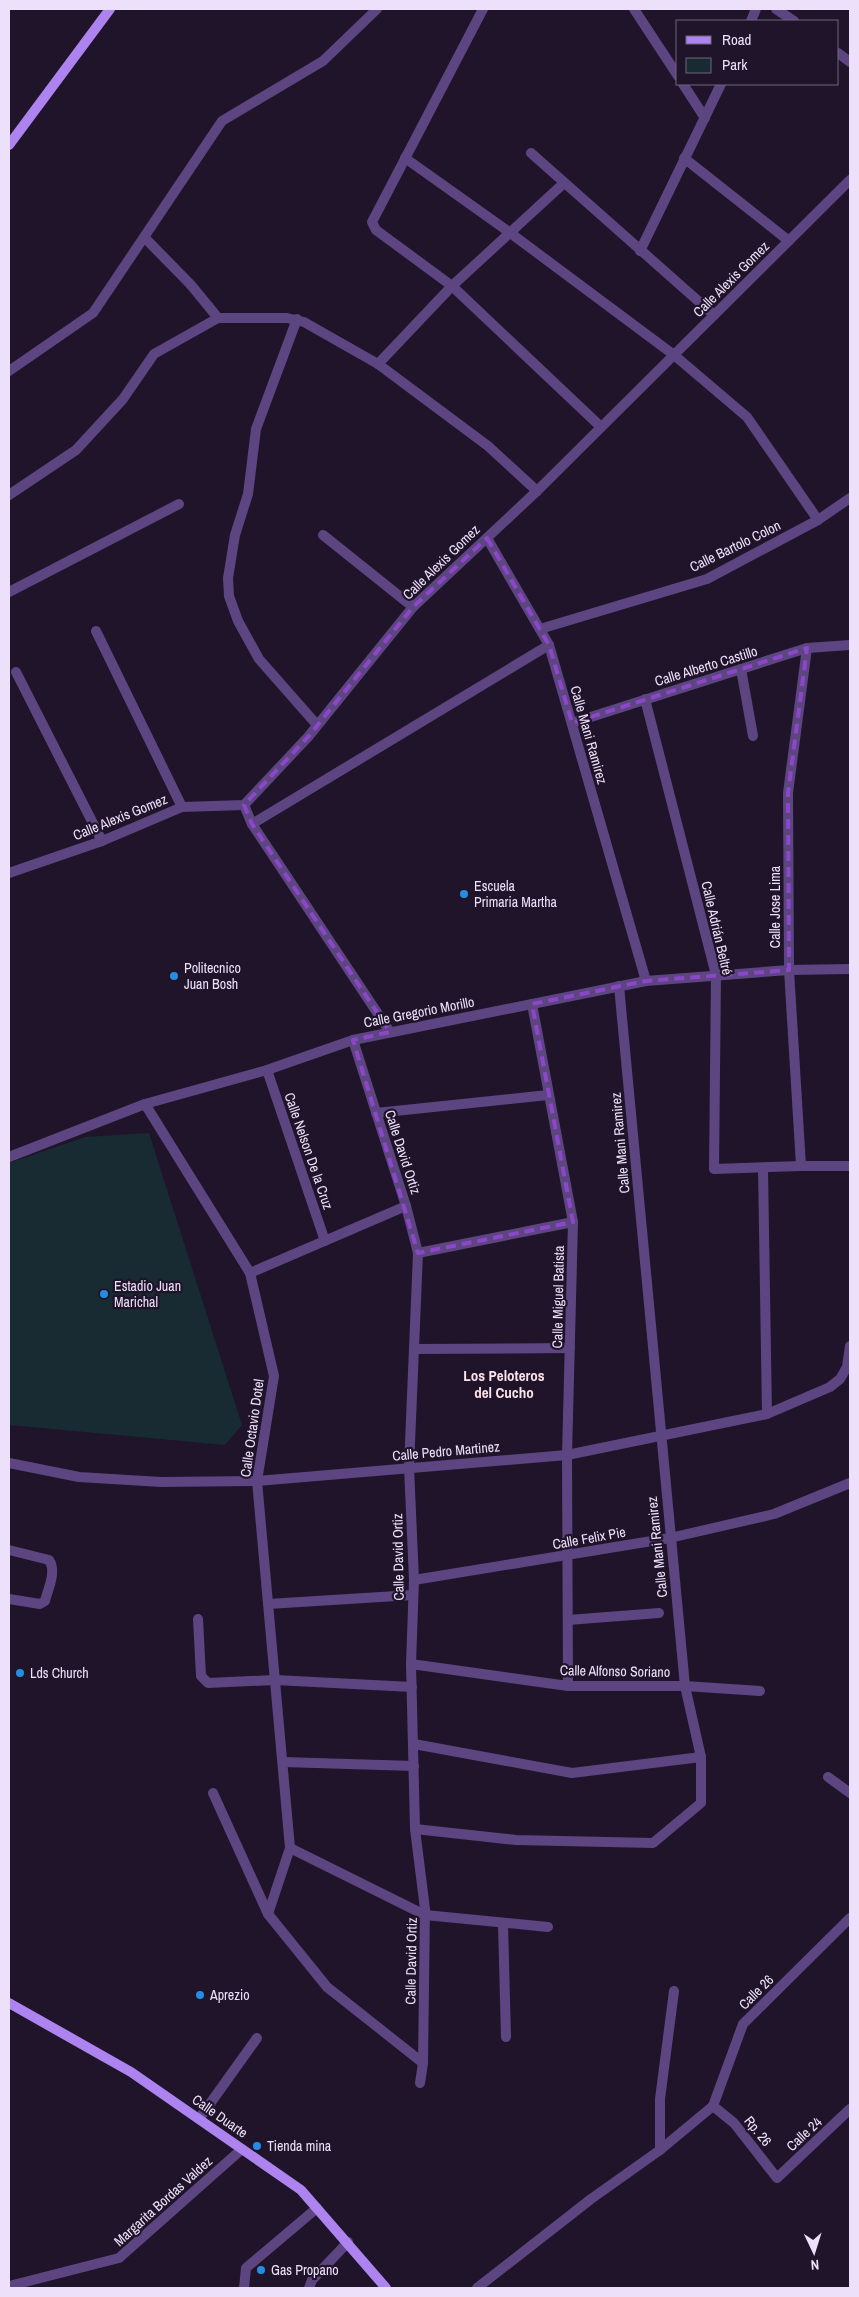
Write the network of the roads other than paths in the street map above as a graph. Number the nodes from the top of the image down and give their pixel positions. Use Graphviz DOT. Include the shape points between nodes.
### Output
graph roads {
  1 [pos="110,9"];
  2 [pos="377,9"];
  3 [pos="483,9"];
  4 [pos="634,9"];
  5 [pos="776,9"];
  6 [pos="792,20"];
  7 [pos="839,54"];
  8 [pos="850,62"];
  9 [pos="676,73"];
  10 [pos="684,85"];
  11 [pos="721,85"];
  12 [pos="706,118"];
  13 [pos="9,145"];
  14 [pos="531,152"];
  15 [pos="405,158"];
  16 [pos="684,158"];
  17 [pos="849,182"];
  18 [pos="564,183"];
  19 [pos="509,232"];
  20 [pos="144,238"];
  21 [pos="789,241"];
  22 [pos="640,251"];
  23 [pos="452,286"];
  24 [pos="714,315"];
  25 [pos="218,318"];
  26 [pos="297,319"];
  27 [pos="674,355"];
  28 [pos="378,364"];
  29 [pos="9,371"];
  30 [pos="601,427"];
  31 [pos="537,491"];
  32 [pos="9,495"];
  33 [pos="850,498"];
  34 [pos="179,504"];
  35 [pos="818,520"];
  36 [pos="323,535"];
  37 [pos="487,538"];
  38 [pos="9,592"];
  39 [pos="413,607"];
  40 [pos="540,629"];
  41 [pos="96,631"];
  42 [pos="549,645"];
  43 [pos="850,645"];
  44 [pos="807,648"];
  45 [pos="741,669"];
  46 [pos="16,672"];
  47 [pos="645,700"];
  48 [pos="572,723"];
  49 [pos="317,726"];
  50 [pos="753,736"];
  51 [pos="244,805"];
  52 [pos="182,807"];
  53 [pos="252,824"];
  54 [pos="102,841"];
  55 [pos="9,873"];
  56 [pos="850,969"];
  57 [pos="789,970"];
  58 [pos="716,975"];
  59 [pos="646,981"];
  60 [pos="619,986"];
  61 [pos="532,1004"];
  62 [pos="390,1032"];
  63 [pos="353,1040"];
  64 [pos="267,1070"];
  65 [pos="548,1095"];
  66 [pos="145,1104"];
  67 [pos="376,1113"];
  68 [pos="9,1157"];
  69 [pos="801,1166"];
  70 [pos="850,1166"];
  71 [pos="763,1168"];
  72 [pos="406,1206"];
  73 [pos="573,1222"];
  74 [pos="325,1241"];
  75 [pos="418,1253"];
  76 [pos="250,1273"];
  77 [pos="850,1346"];
  78 [pos="570,1348"];
  79 [pos="414,1349"];
  80 [pos="845,1379"];
  81 [pos="767,1414"];
  82 [pos="660,1436"];
  83 [pos="567,1455"];
  84 [pos="9,1463"];
  85 [pos="410,1467"];
  86 [pos="257,1481"];
  87 [pos="850,1483"];
  88 [pos="670,1538"];
  89 [pos="9,1550"];
  90 [pos="568,1556"];
  91 [pos="414,1580"];
  92 [pos="413,1595"];
  93 [pos="9,1599"];
  94 [pos="268,1604"];
  95 [pos="659,1613"];
  96 [pos="198,1619"];
  97 [pos="568,1620"];
  98 [pos="411,1664"];
  99 [pos="275,1680"];
  100 [pos="568,1686"];
  101 [pos="685,1686"];
  102 [pos="412,1687"];
  103 [pos="760,1691"];
  104 [pos="414,1744"];
  105 [pos="701,1757"];
  106 [pos="283,1762"];
  107 [pos="414,1766"];
  108 [pos="828,1777"];
  109 [pos="213,1793"];
  110 [pos="850,1793"];
  111 [pos="416,1829"];
  112 [pos="290,1848"];
  113 [pos="268,1914"];
  114 [pos="425,1915"];
  115 [pos="850,1918"];
  116 [pos="503,1924"];
  117 [pos="548,1927"];
  118 [pos="674,1991"];
  119 [pos="9,2004"];
  120 [pos="506,2037"];
  121 [pos="257,2038"];
  122 [pos="423,2063"];
  123 [pos="420,2083"];
  124 [pos="713,2106"];
  125 [pos="850,2109"];
  126 [pos="199,2119"];
  127 [pos="242,2149"];
  128 [pos="660,2150"];
  129 [pos="777,2178"];
  130 [pos="317,2208"];
  131 [pos="348,2242"];
  132 [pos="9,2286"];
  133 [pos="244,2288"];
  134 [pos="309,2288"];
  135 [pos="386,2288"];
  136 [pos="477,2288"];
  1 -- 13 [label="street"];
  2 -- 20 [label="street" via="323,61 222,121"];
  3 -- 15 [label="street"];
  4 -- 9 [label="street"];
  5 -- 6 [label="street"];
  7 -- 8 [label="street"];
  10 -- 12 [label="street"];
  11 -- 12 [label="street"];
  12 -- 16 [label="street"];
  14 -- 18 [label="street"];
  15 -- 19 [label="street"];
  15 -- 23 [label="street" via="372,222 376,230"];
  16 -- 21 [label="street"];
  16 -- 22 [label="street"];
  17 -- 21 [label="street, Calle Alexis Gomez"];
  18 -- 19 [label="street"];
  18 -- 22 [label="street"];
  19 -- 23 [label="street"];
  19 -- 27 [label="street"];
  20 -- 25 [label="street" via="191,285"];
  20 -- 29 [label="street" via="92,313"];
  21 -- 24 [label="street, Calle Alexis Gomez"];
  22 -- 24 [label="street"];
  23 -- 28 [label="street"];
  23 -- 30 [label="street"];
  24 -- 27 [label="street, Calle Alexis Gomez"];
  25 -- 26 [label="street"];
  25 -- 32 [label="street" via="154,354 123,399 76,450"];
  26 -- 28 [label="street"];
  26 -- 49 [label="street" via="256,430 248,494 235,535 228,578 229,596 238,620 259,660"];
  27 -- 30 [label="street, Calle Alexis Gomez"];
  27 -- 35 [label="street" via="747,418"];
  28 -- 31 [label="street" via="488,446"];
  30 -- 31 [label="street, Calle Alexis Gomez"];
  31 -- 37 [label="street, Calle Alexis Gomez"];
  33 -- 35 [label="street, Calle Bartolo Colon"];
  34 -- 38 [label="street"];
  35 -- 40 [label="street, Calle Bartolo Colon" via="707,579"];
  36 -- 39 [label="street"];
  37 -- 39 [label="street, Calle Alexis Gomez"];
  37 -- 40 [label="street, Calle Mani Ramirez"];
  39 -- 49 [label="street, Calle Alexis Gomez"];
  40 -- 42 [label="street, Calle Mani Ramirez"];
  41 -- 52 [label="street"];
  42 -- 48 [label="street, Calle Mani Ramirez"];
  42 -- 53 [label="street"];
  43 -- 44 [label="street, Calle Alberto Castillo"];
  44 -- 45 [label="street, Calle Alberto Castillo"];
  44 -- 57 [label="street, Calle Jose Lima" via="788,793"];
  45 -- 47 [label="street, Calle Alberto Castillo"];
  45 -- 50 [label="street"];
  46 -- 54 [label="street"];
  47 -- 48 [label="street, Calle Alberto Castillo"];
  47 -- 58 [label="street, Calle Adrián Beltré"];
  48 -- 59 [label="street, Calle Mani Ramirez"];
  49 -- 51 [label="street, Calle Alexis Gomez"];
  51 -- 52 [label="street, Calle Alexis Gomez"];
  51 -- 53 [label="street"];
  52 -- 54 [label="street, Calle Alexis Gomez"];
  53 -- 62 [label="street"];
  54 -- 55 [label="street, Calle Alexis Gomez"];
  56 -- 57 [label="street, Calle Gregorio Morillo"];
  57 -- 58 [label="street, Calle Gregorio Morillo"];
  57 -- 69 [label="street, Calle Jose Lima"];
  58 -- 59 [label="street, Calle Gregorio Morillo"];
  58 -- 71 [label="street, Calle Adrián Beltré" via="714,1169"];
  59 -- 60 [label="street, Calle Gregorio Morillo"];
  60 -- 61 [label="street, Calle Gregorio Morillo"];
  60 -- 82 [label="street, Calle Mani Ramirez"];
  61 -- 62 [label="street, Calle Gregorio Morillo"];
  61 -- 65 [label="street, Calle Miguel Batista"];
  62 -- 63 [label="street, Calle Gregorio Morillo"];
  63 -- 64 [label="street, Calle Gregorio Morillo"];
  63 -- 67 [label="street, Calle David Ortiz"];
  64 -- 66 [label="street, Calle Gregorio Morillo"];
  64 -- 74 [label="street, Calle Nelson De la Cruz"];
  65 -- 67 [label="street"];
  65 -- 73 [label="street, Calle Miguel Batista"];
  66 -- 68 [label="street, Calle Gregorio Morillo"];
  66 -- 76 [label="street, Calle Octavio Dotel"];
  67 -- 72 [label="street, Calle David Ortiz"];
  69 -- 70 [label="street"];
  69 -- 71 [label="street"];
  71 -- 81 [label="street"];
  72 -- 74 [label="street"];
  72 -- 75 [label="street, Calle David Ortiz"];
  73 -- 75 [label="street"];
  73 -- 78 [label="street, Calle Miguel Batista"];
  74 -- 76 [label="street"];
  75 -- 79 [label="street, Calle David Ortiz"];
  76 -- 86 [label="street, Calle Octavio Dotel" via="274,1376"];
  77 -- 80 [label="street, Calle Pedro Martinez"];
  78 -- 79 [label="street"];
  78 -- 83 [label="street, Calle Miguel Batista"];
  79 -- 85 [label="street, Calle David Ortiz"];
  80 -- 81 [label="street, Calle Pedro Martinez"];
  81 -- 82 [label="street, Calle Pedro Martinez"];
  82 -- 83 [label="street, Calle Pedro Martinez"];
  82 -- 88 [label="street, Calle Mani Ramirez"];
  83 -- 85 [label="street, Calle Pedro Martinez"];
  83 -- 90 [label="street, Calle Miguel Batista"];
  84 -- 86 [label="street, Calle Pedro Martinez" via="79,1477 161,1482"];
  85 -- 86 [label="street, Calle Pedro Martinez"];
  85 -- 91 [label="street, Calle David Ortiz"];
  86 -- 94 [label="street, Calle Octavio Dotel"];
  87 -- 88 [label="street, Calle Felix Pie" via="774,1514"];
  88 -- 90 [label="street, Calle Felix Pie"];
  88 -- 101 [label="street, Calle Mani Ramirez"];
  89 -- 93 [label="street" via="49,1560 53,1565 45,1601 40,1604"];
  90 -- 91 [label="street, Calle Felix Pie"];
  90 -- 97 [label="street, Calle Miguel Batista"];
  91 -- 92 [label="street, Calle David Ortiz"];
  92 -- 94 [label="street"];
  92 -- 98 [label="street, Calle David Ortiz"];
  94 -- 99 [label="street, Calle Octavio Dotel"];
  95 -- 97 [label="street"];
  96 -- 99 [label="street" via="201,1676 208,1683"];
  97 -- 100 [label="street, Calle Miguel Batista"];
  98 -- 100 [label="street, Calle Alfonso Soriano"];
  98 -- 102 [label="street, Calle David Ortiz"];
  99 -- 102 [label="street"];
  99 -- 106 [label="street, Calle Octavio Dotel"];
  100 -- 101 [label="street, Calle Alfonso Soriano"];
  101 -- 103 [label="street, Calle Alfonso Soriano"];
  101 -- 105 [label="street, Calle Mani Ramirez"];
  102 -- 104 [label="street, Calle David Ortiz"];
  104 -- 105 [label="street" via="572,1772"];
  104 -- 107 [label="street, Calle David Ortiz"];
  105 -- 111 [label="street, Calle Mani Ramirez" via="701,1803 653,1843 516,1840"];
  106 -- 107 [label="street"];
  106 -- 112 [label="street, Calle Octavio Dotel"];
  107 -- 111 [label="street, Calle David Ortiz"];
  108 -- 110 [label="street"];
  109 -- 113 [label="street"];
  111 -- 114 [label="street, Calle David Ortiz"];
  112 -- 113 [label="street"];
  112 -- 114 [label="street"];
  113 -- 122 [label="street" via="327,1986"];
  114 -- 116 [label="street"];
  114 -- 122 [label="street, Calle David Ortiz"];
  115 -- 124 [label="street, Calle 26" via="743,2024"];
  116 -- 117 [label="street"];
  116 -- 120 [label="street"];
  118 -- 128 [label="street" via="660,2099"];
  119 -- 126 [label="street, Calle Duarte" via="131,2072"];
  121 -- 126 [label="street"];
  122 -- 123 [label="street, Calle David Ortiz"];
  124 -- 128 [label="street"];
  124 -- 129 [label="street, Rp. 26" via="734,2123"];
  125 -- 129 [label="street, Calle 24"];
  126 -- 127 [label="street, Calle Duarte"];
  127 -- 130 [label="street, Calle Duarte" via="301,2190"];
  127 -- 132 [label="street, Margarita Bordas Valdez" via="119,2258"];
  128 -- 136 [label="street"];
  130 -- 131 [label="street, Calle Duarte"];
  130 -- 133 [label="street" via="246,2268"];
  131 -- 134 [label="street" via="312,2280"];
  131 -- 135 [label="street, Calle Duarte"];
}
